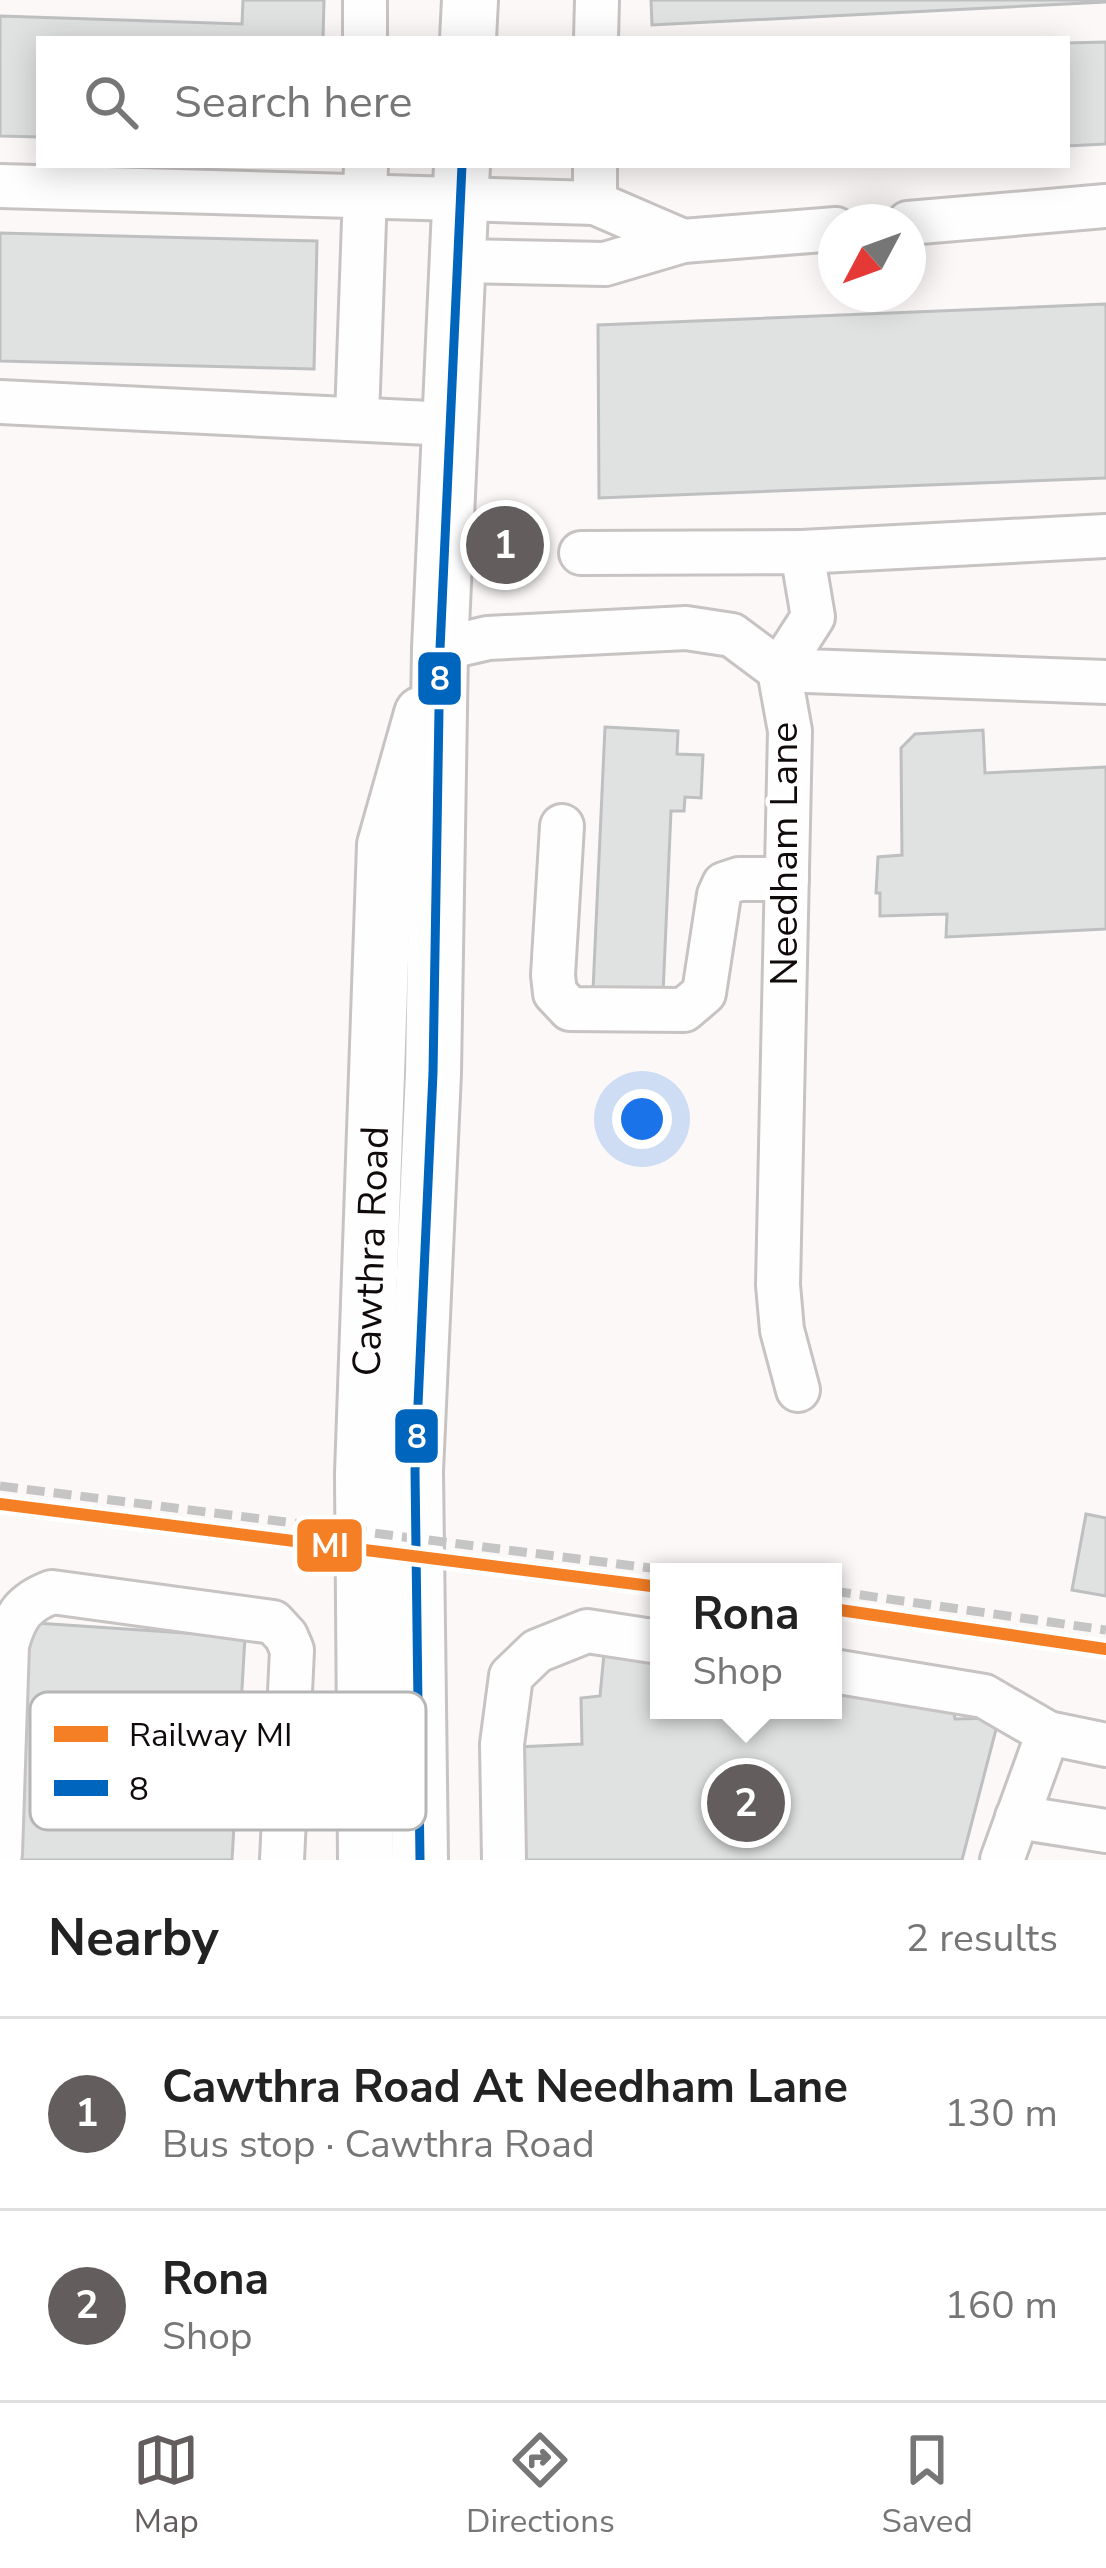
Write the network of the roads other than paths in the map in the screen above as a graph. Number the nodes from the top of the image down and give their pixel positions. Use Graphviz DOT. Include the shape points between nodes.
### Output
graph roads {
  1 [pos="365,0"];
  2 [pos="470,0"];
  3 [pos="597,0"];
  4 [pos="365,36"];
  5 [pos="468,36"];
  6 [pos="596,36"];
  7 [pos="366,180"];
  8 [pos="461,182"];
  9 [pos="595,184"];
  10 [pos="0,186"];
  11 [pos="1106,206"];
  12 [pos="926,221"];
  13 [pos="818,231"];
  14 [pos="683,242"];
  15 [pos="458,261"];
  16 [pos="0,402"];
  17 [pos="358,418"];
  18 [pos="451,424"];
  19 [pos="1106,536"];
  20 [pos="802,552"];
  21 [pos="581,553"];
  22 [pos="440,649"];
  23 [pos="779,670"];
  24 [pos="1106,682"];
  25 [pos="562,826"];
  26 [pos="787,879"];
  27 [pos="798,1390"];
  28 [pos="650,1641"];
  29 [pos="842,1672"];
  30 [pos="290,1692"];
  31 [pos="365,1692"];
  32 [pos="418,1692"];
  33 [pos="1048,1733"];
  34 [pos="1106,1745"];
  35 [pos="1017,1817"];
  36 [pos="284,1830"];
  37 [pos="366,1830"];
  38 [pos="420,1830"];
  39 [pos="1106,1831"];
  40 [pos="0,1854"];
  41 [pos="283,1860"];
  42 [pos="366,1860"];
  43 [pos="420,1860"];
  44 [pos="503,1860"];
  45 [pos="1002,1860"];
  1 -- 4 [label="street"];
  2 -- 5 [label="main road"];
  3 -- 6 [label="street"];
  7 -- 8 [label="street" via="406,200"];
  7 -- 10 [label="street"];
  7 -- 17 [label="street"];
  8 -- 9 [label="street"];
  8 -- 15 [label="main road, Cawthra Road"];
  9 -- 14 [label="street"];
  11 -- 12 [label="street"];
  13 -- 14 [label="street"];
  14 -- 15 [label="street" via="605,264"];
  15 -- 18 [label="main road, Cawthra Road"];
  16 -- 17 [label="street"];
  17 -- 18 [label="street"];
  18 -- 22 [label="main road, Cawthra Road"];
  19 -- 20 [label="street"];
  20 -- 21 [label="street"];
  20 -- 23 [label="street" via="813,616"];
  22 -- 23 [label="street, Needham Lane" via="488,638 686,628 732,635"];
  22 -- 31 [label="main road, Cawthra Road" via="385,845 363,1474"];
  22 -- 32 [label="main road, Cawthra Road" via="434,1072 415,1471"];
  23 -- 24 [label="street"];
  23 -- 26 [label="street, Needham Lane" via="790,731"];
  25 -- 26 [label="street" via="553,975 555,993 570,1009 684,1010 704,993 724,884"];
  26 -- 27 [label="street, Needham Lane" via="778,1285"];
  28 -- 44 [label="street" via="587,1631 537,1651 511,1676 502,1744"];
  29 -- 33 [label="street" via="984,1696"];
  30 -- 40 [label="street" via="292,1650 273,1622 52,1592 28,1601 7,1646"];
  33 -- 34 [label="street"];
  33 -- 35 [label="street"];
  35 -- 39 [label="street"];
  35 -- 45 [label="street"];
  36 -- 41 [label="street"];
  37 -- 42 [label="main road, Cawthra Road"];
  38 -- 43 [label="main road, Cawthra Road"];
}
